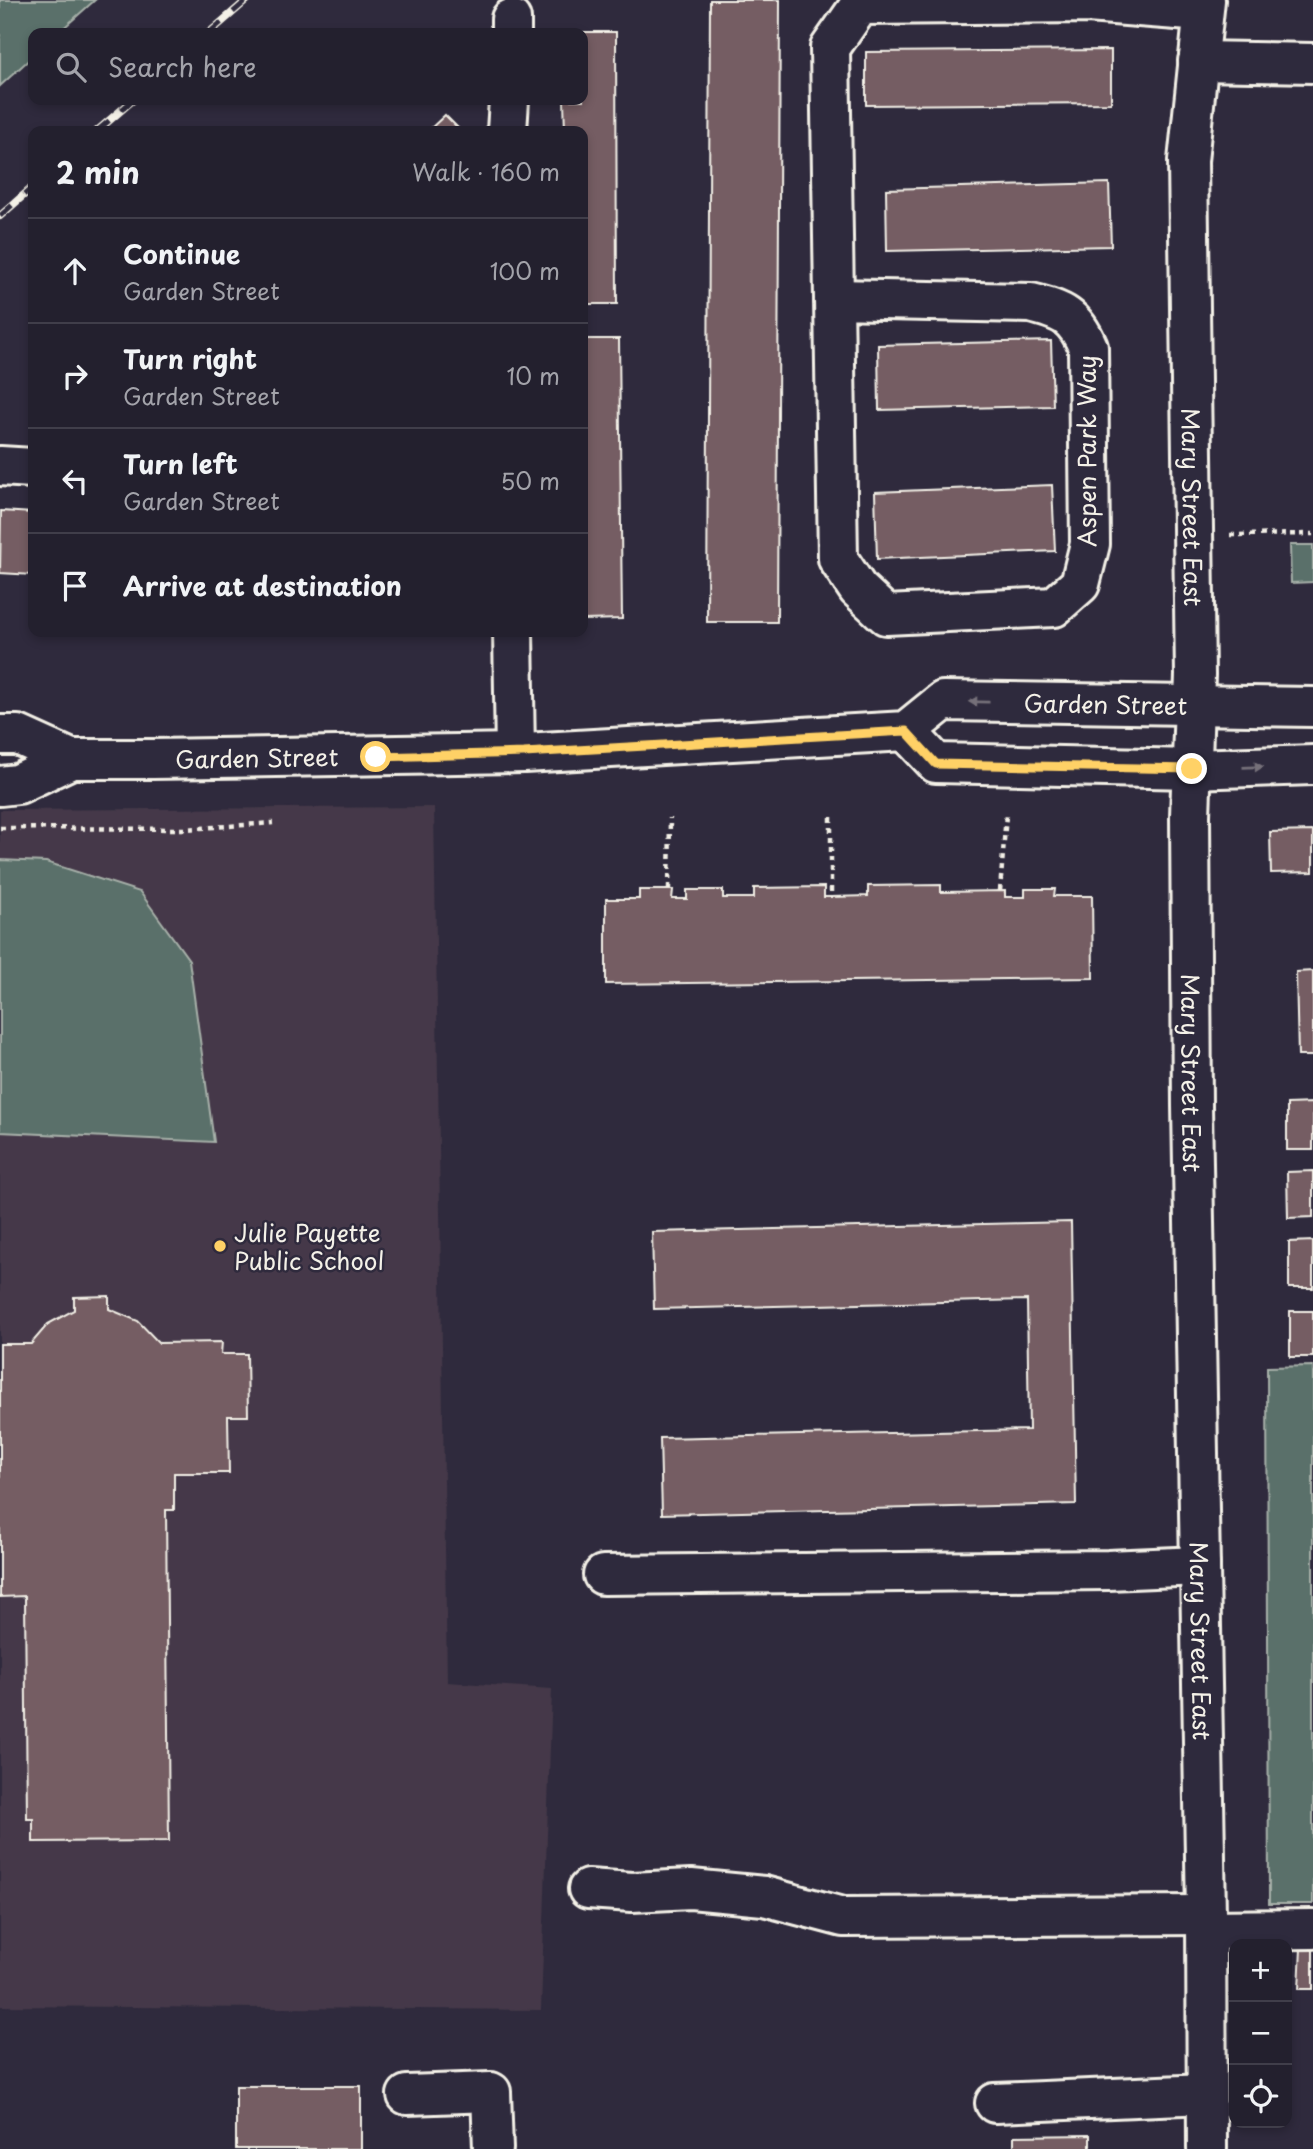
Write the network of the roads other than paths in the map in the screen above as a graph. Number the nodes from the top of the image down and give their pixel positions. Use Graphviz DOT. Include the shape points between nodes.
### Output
graph roads {
  1 [pos="1204,6"];
  2 [pos="1198,61"];
  3 [pos="1313,63"];
  4 [pos="509,105"];
  5 [pos="508,126"];
  6 [pos="834,299"];
  7 [pos="0,466"];
  8 [pos="28,468"];
  9 [pos="513,637"];
  10 [pos="1194,705"];
  11 [pos="1313,707"];
  12 [pos="906,731"];
  13 [pos="0,735"];
  14 [pos="514,753"];
  15 [pos="71,759"];
  16 [pos="1313,765"];
  17 [pos="1192,769"];
  18 [pos="0,786"];
  19 [pos="1200,1566"];
  20 [pos="603,1575"];
  21 [pos="588,1889"];
  22 [pos="1206,1922"];
  23 [pos="1313,1929"];
  24 [pos="1206,2094"];
  25 [pos="407,2095"];
  26 [pos="995,2103"];
  27 [pos="493,2149"];
  28 [pos="1207,2149"];
  1 -- 2 [label="street, Mary Street East"];
  1 -- 6 [label="street, Aspen Park Way" via="860,5 830,48"];
  2 -- 3 [label="street"];
  2 -- 10 [label="street, Mary Street East" via="1188,161"];
  4 -- 5 [label="street"];
  6 -- 6 [label="street, Aspen Park Way" via="838,559 858,589 886,615 1054,607 1080,584 1090,544 1088,347 1079,327 1057,310 1031,303"];
  7 -- 8 [label="street"];
  9 -- 14 [label="street"];
  10 -- 11 [label="street, Garden Street"];
  10 -- 12 [label="street, Garden Street, one-way" via="943,701"];
  10 -- 17 [label="street, Mary Street East"];
  12 -- 14 [label="street, Garden Street"];
  12 -- 17 [label="street" via="936,764"];
  13 -- 15 [label="street, Garden Street" via="18,735"];
  14 -- 15 [label="street, Garden Street"];
  15 -- 18 [label="street, Garden Street" via="18,785"];
  17 -- 16 [label="street, one-way"];
  17 -- 19 [label="street, Mary Street East"];
  19 -- 20 [label="street"];
  19 -- 22 [label="street, Mary Street East"];
  21 -- 22 [label="street" via="691,1889 764,1896 843,1917"];
  22 -- 23 [label="street"];
  22 -- 24 [label="street, Mary Street East"];
  24 -- 26 [label="street"];
  24 -- 28 [label="street, Mary Street East"];
  25 -- 27 [label="street" via="491,2092"];
}
